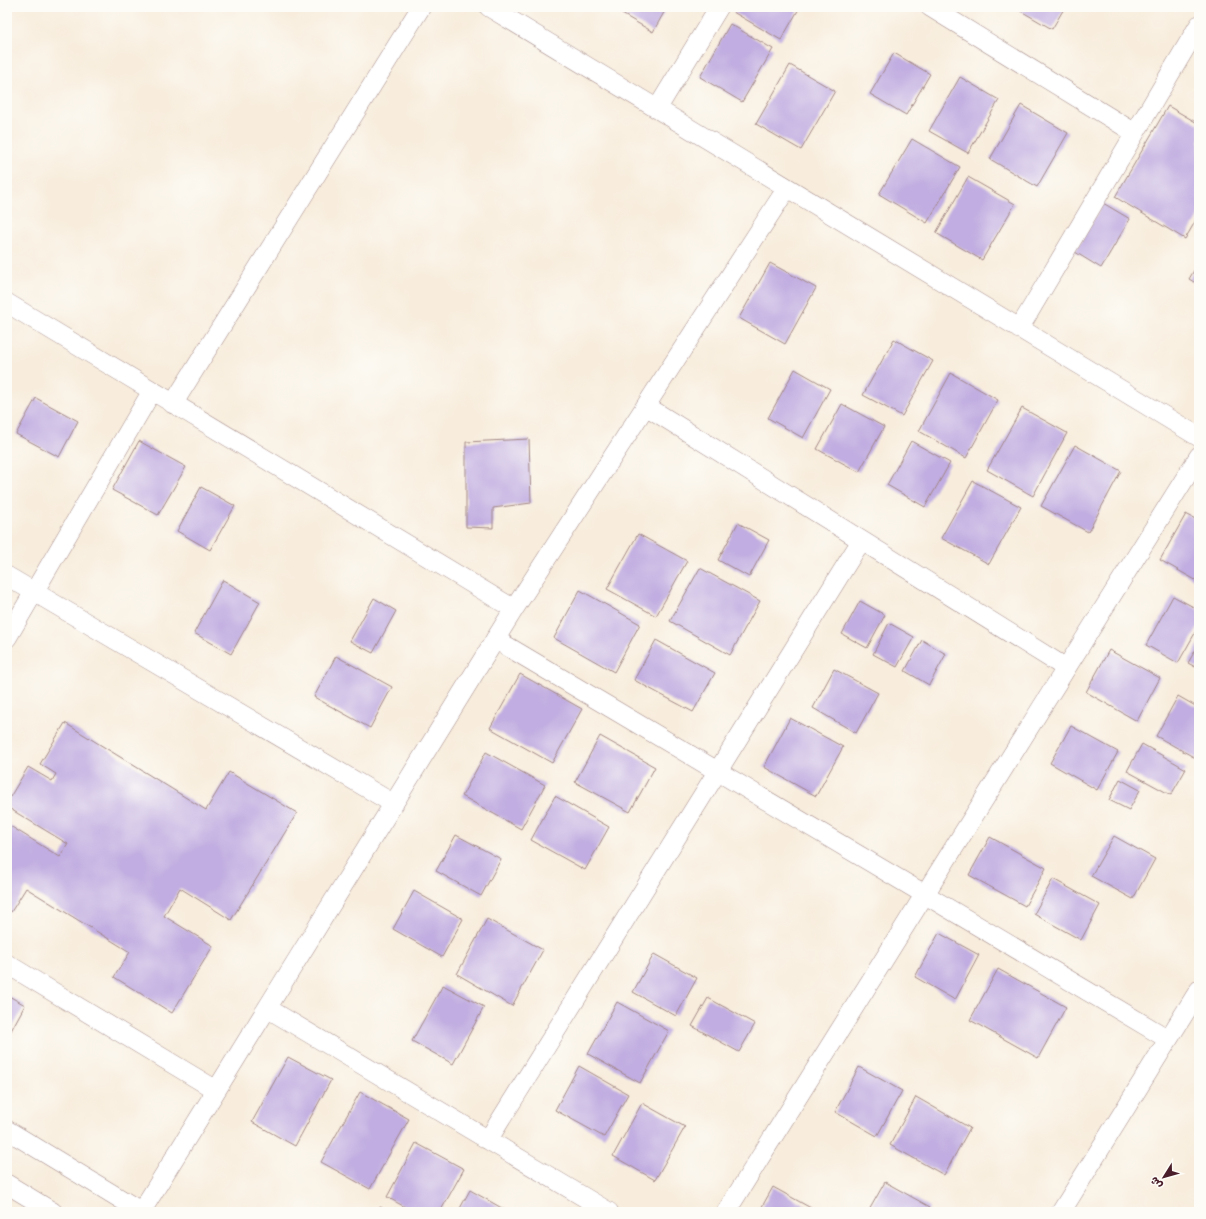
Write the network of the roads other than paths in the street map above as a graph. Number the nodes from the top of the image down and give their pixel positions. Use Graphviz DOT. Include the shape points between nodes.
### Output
graph roads {
  1 [pos="421,7"];
  2 [pos="489,7"];
  3 [pos="718,7"];
  4 [pos="930,7"];
  5 [pos="1199,25"];
  6 [pos="657,109"];
  7 [pos="1135,133"];
  8 [pos="787,188"];
  9 [pos="7,303"];
  10 [pos="1019,329"];
  11 [pos="152,391"];
  12 [pos="173,404"];
  13 [pos="646,406"];
  14 [pos="1199,437"];
  15 [pos="1199,456"];
  16 [pos="862,541"];
  17 [pos="7,576"];
  18 [pos="34,592"];
  19 [pos="514,609"];
  20 [pos="7,638"];
  21 [pos="495,639"];
  22 [pos="1066,668"];
  23 [pos="718,771"];
  24 [pos="394,804"];
  25 [pos="925,894"];
  26 [pos="7,964"];
  27 [pos="1199,990"];
  28 [pos="267,1008"];
  29 [pos="1168,1039"];
  30 [pos="216,1090"];
  31 [pos="7,1130"];
  32 [pos="488,1140"];
  33 [pos="7,1184"];
  34 [pos="53,1212"];
  35 [pos="142,1212"];
  36 [pos="609,1212"];
  37 [pos="726,1212"];
  38 [pos="1061,1212"];
  1 -- 12 [label="street"];
  2 -- 6 [label="street"];
  3 -- 6 [label="street"];
  4 -- 7 [label="street"];
  5 -- 7 [label="street"];
  6 -- 8 [label="street"];
  7 -- 10 [label="street"];
  8 -- 10 [label="street"];
  8 -- 13 [label="street"];
  9 -- 11 [label="street"];
  10 -- 14 [label="street"];
  11 -- 12 [label="street"];
  11 -- 18 [label="street"];
  12 -- 19 [label="street"];
  13 -- 16 [label="street"];
  13 -- 19 [label="street"];
  15 -- 22 [label="street"];
  16 -- 22 [label="street"];
  16 -- 23 [label="street"];
  17 -- 18 [label="street"];
  18 -- 20 [label="street"];
  18 -- 24 [label="street"];
  19 -- 21 [label="street"];
  21 -- 23 [label="street"];
  21 -- 24 [label="street"];
  22 -- 25 [label="street"];
  23 -- 25 [label="street"];
  23 -- 32 [label="street"];
  24 -- 28 [label="street"];
  25 -- 29 [label="street"];
  25 -- 37 [label="street"];
  26 -- 30 [label="street"];
  27 -- 29 [label="street"];
  28 -- 30 [label="street"];
  28 -- 32 [label="street"];
  29 -- 38 [label="street"];
  30 -- 35 [label="street"];
  31 -- 35 [label="street"];
  32 -- 36 [label="street"];
  33 -- 34 [label="street"];
}
